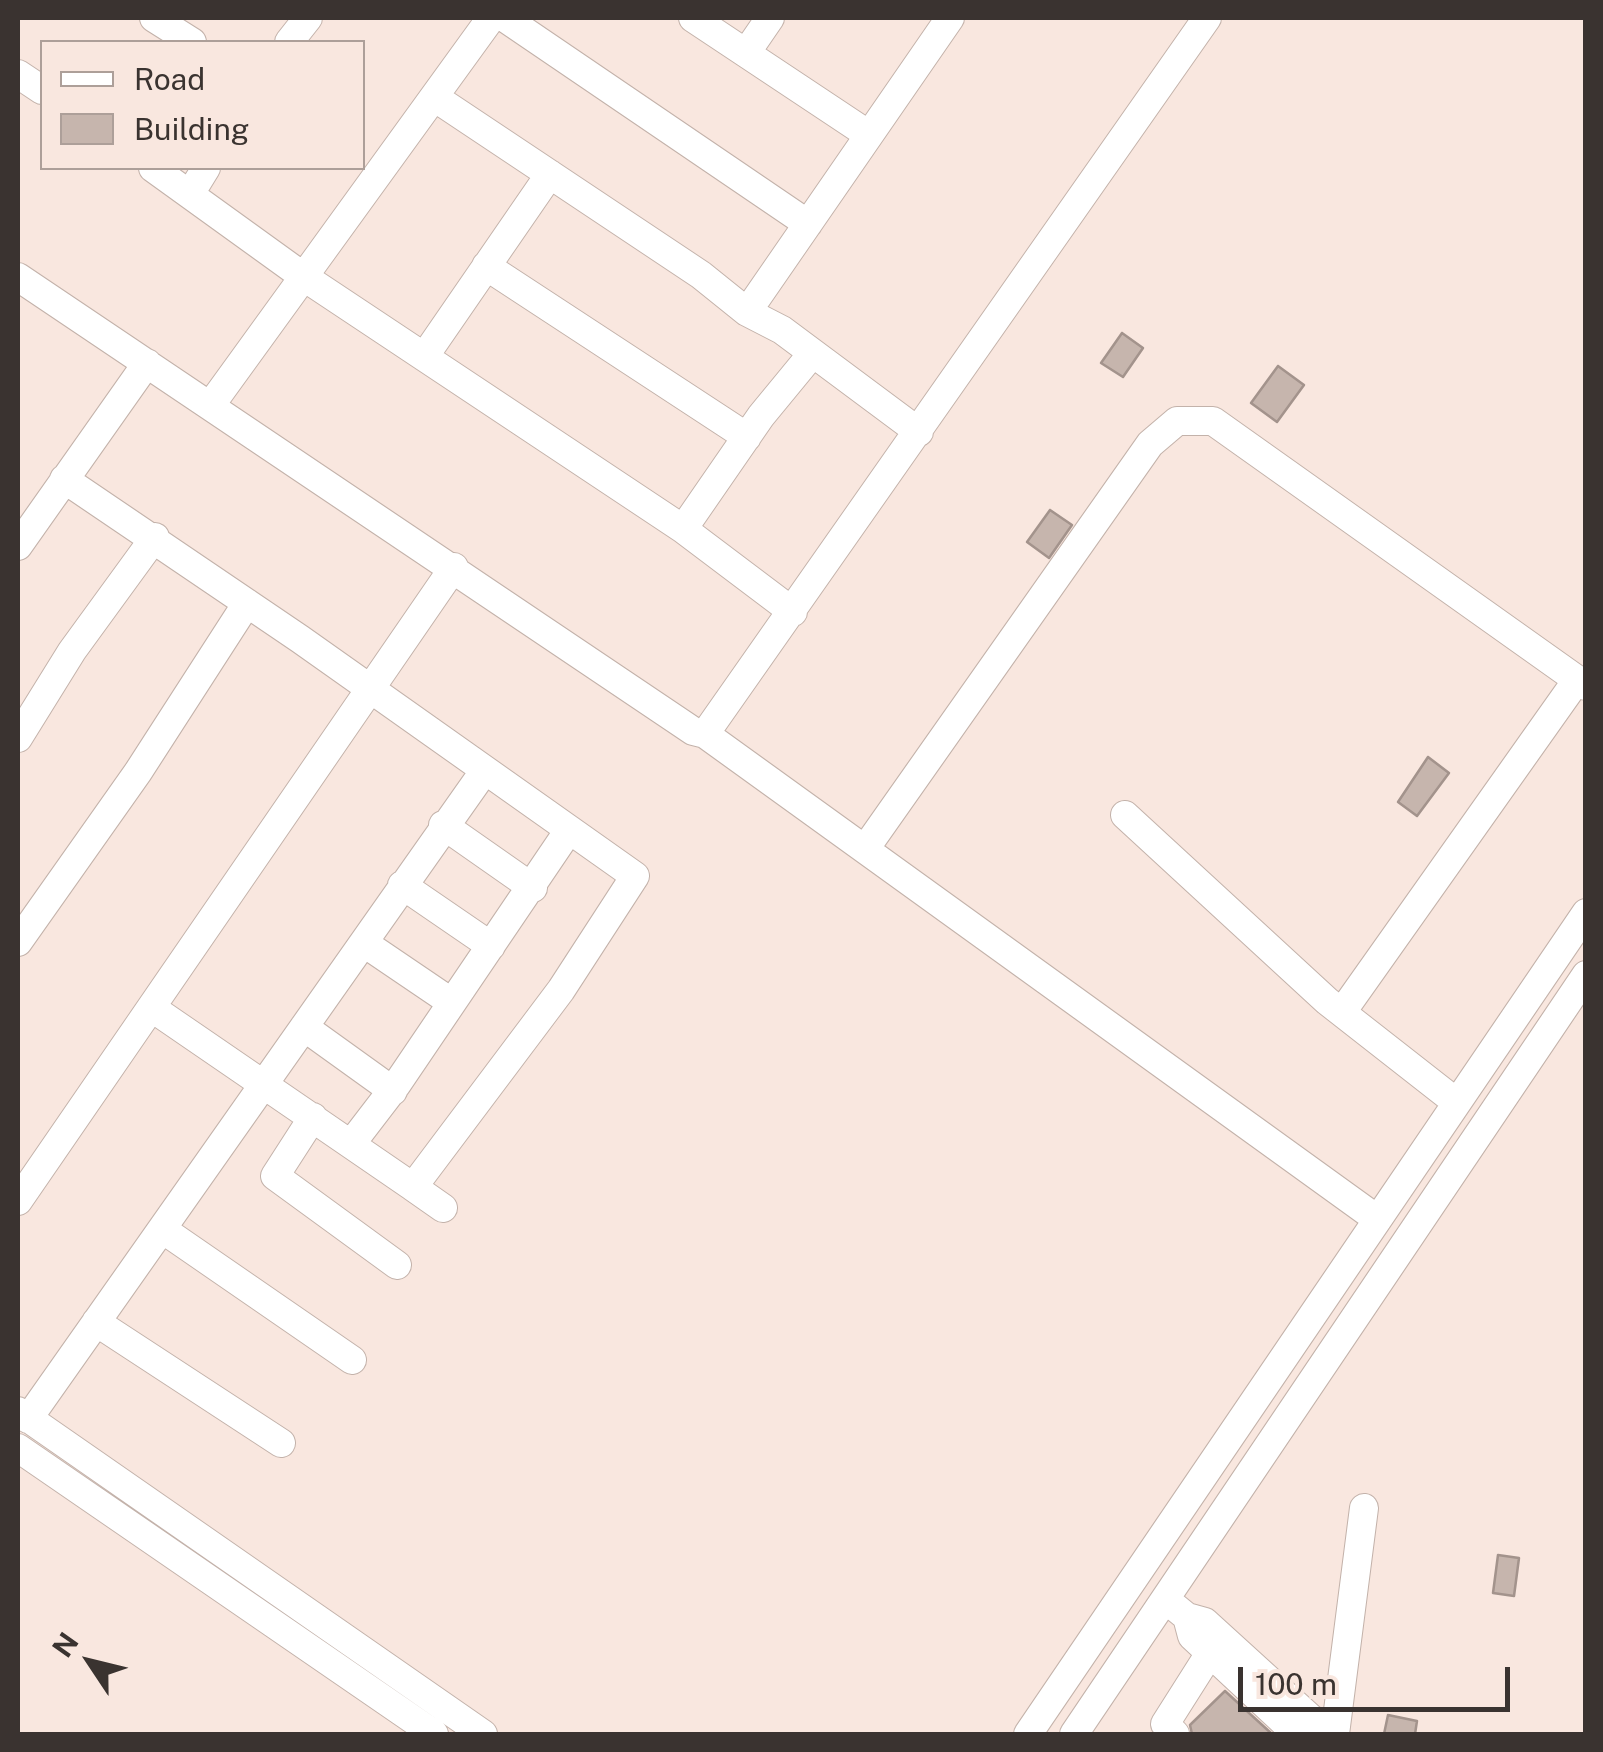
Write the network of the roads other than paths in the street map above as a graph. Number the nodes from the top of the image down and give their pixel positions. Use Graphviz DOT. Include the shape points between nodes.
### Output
graph roads {
  1 [pos="154,18"];
  2 [pos="308,18"];
  3 [pos="491,18"];
  4 [pos="505,18"];
  5 [pos="693,18"];
  6 [pos="770,18"];
  7 [pos="950,18"];
  8 [pos="1207,18"];
  9 [pos="189,40"];
  10 [pos="291,40"];
  11 [pos="746,53"];
  12 [pos="18,74"];
  13 [pos="40,89"];
  14 [pos="434,97"];
  15 [pos="869,135"];
  16 [pos="155,170"];
  17 [pos="205,170"];
  18 [pos="550,174"];
  19 [pos="190,194"];
  20 [pos="808,224"];
  21 [pos="486,266"];
  22 [pos="18,277"];
  23 [pos="304,277"];
  24 [pos="747,312"];
  25 [pos="812,354"];
  26 [pos="424,357"];
  27 [pos="146,364"];
  28 [pos="210,406"];
  29 [pos="919,432"];
  30 [pos="747,438"];
  31 [pos="64,478"];
  32 [pos="683,528"];
  33 [pos="155,538"];
  34 [pos="18,546"];
  35 [pos="454,567"];
  36 [pos="248,603"];
  37 [pos="793,612"];
  38 [pos="1581,683"];
  39 [pos="370,690"];
  40 [pos="705,734"];
  41 [pos="18,738"];
  42 [pos="484,770"];
  43 [pos="1125,815"];
  44 [pos="443,826"];
  45 [pos="568,830"];
  46 [pos="865,849"];
  47 [pos="402,884"];
  48 [pos="533,888"];
  49 [pos="1586,913"];
  50 [pos="18,942"];
  51 [pos="364,944"];
  52 [pos="491,946"];
  53 [pos="1586,975"];
  54 [pos="452,1002"];
  55 [pos="152,1008"];
  56 [pos="1342,1012"];
  57 [pos="304,1027"];
  58 [pos="264,1084"];
  59 [pos="392,1090"];
  60 [pos="1456,1102"];
  61 [pos="313,1117"];
  62 [pos="351,1144"];
  63 [pos="413,1187"];
  64 [pos="18,1201"];
  65 [pos="443,1208"];
  66 [pos="1377,1219"];
  67 [pos="162,1229"];
  68 [pos="397,1266"];
  69 [pos="96,1322"];
  70 [pos="352,1360"];
  71 [pos="23,1415"];
  72 [pos="281,1443"];
  73 [pos="18,1448"];
  74 [pos="1364,1508"];
  75 [pos="1186,1612"];
  76 [pos="1210,1653"];
  77 [pos="434,1734"];
  78 [pos="483,1734"];
  79 [pos="1028,1734"];
  80 [pos="1074,1734"];
  81 [pos="1176,1734"];
  82 [pos="1296,1734"];
  83 [pos="1331,1734"];
  1 -- 9 [label="street"];
  2 -- 10 [label="street"];
  3 -- 14 [label="street"];
  4 -- 20 [label="street"];
  5 -- 11 [label="street"];
  6 -- 11 [label="street"];
  7 -- 15 [label="street"];
  8 -- 29 [label="street"];
  11 -- 15 [label="street"];
  12 -- 13 [label="street"];
  14 -- 18 [label="street"];
  14 -- 23 [label="street"];
  15 -- 20 [label="street"];
  16 -- 19 [label="street"];
  17 -- 19 [label="street"];
  18 -- 21 [label="street"];
  18 -- 24 [label="street"];
  19 -- 23 [label="street"];
  20 -- 24 [label="street"];
  21 -- 26 [label="street"];
  21 -- 30 [label="street"];
  22 -- 27 [label="street"];
  23 -- 26 [label="street"];
  23 -- 28 [label="street"];
  24 -- 25 [label="street"];
  25 -- 29 [label="street"];
  25 -- 30 [label="street"];
  26 -- 32 [label="street"];
  27 -- 28 [label="street"];
  27 -- 31 [label="street"];
  28 -- 35 [label="street"];
  29 -- 37 [label="street"];
  30 -- 32 [label="street"];
  31 -- 33 [label="street"];
  31 -- 34 [label="street"];
  32 -- 37 [label="street"];
  33 -- 36 [label="street"];
  33 -- 41 [label="street"];
  35 -- 39 [label="street"];
  35 -- 40 [label="street"];
  36 -- 39 [label="street"];
  36 -- 50 [label="street"];
  37 -- 40 [label="street"];
  38 -- 46 [label="street" via="1213,421 1177,421 1150,444"];
  38 -- 56 [label="street"];
  39 -- 42 [label="street"];
  39 -- 55 [label="street"];
  40 -- 46 [label="street"];
  42 -- 44 [label="street"];
  42 -- 45 [label="street"];
  43 -- 56 [label="street"];
  44 -- 47 [label="street"];
  44 -- 48 [label="street"];
  45 -- 48 [label="street"];
  45 -- 63 [label="street" via="635,876 561,990"];
  46 -- 66 [label="street"];
  47 -- 51 [label="street"];
  47 -- 52 [label="street"];
  48 -- 52 [label="street"];
  49 -- 60 [label="street"];
  51 -- 54 [label="street"];
  51 -- 57 [label="street"];
  52 -- 54 [label="street"];
  53 -- 75 [label="street"];
  54 -- 59 [label="street"];
  55 -- 58 [label="street"];
  55 -- 64 [label="street"];
  56 -- 60 [label="street"];
  57 -- 58 [label="street"];
  57 -- 59 [label="street"];
  58 -- 61 [label="street"];
  58 -- 67 [label="street"];
  59 -- 62 [label="street"];
  60 -- 66 [label="street"];
  61 -- 62 [label="street"];
  61 -- 68 [label="street" via="275,1176"];
  62 -- 63 [label="street"];
  63 -- 65 [label="street"];
  66 -- 79 [label="street"];
  67 -- 69 [label="street"];
  67 -- 70 [label="street"];
  69 -- 71 [label="street"];
  69 -- 72 [label="street"];
  71 -- 78 [label="street"];
  73 -- 77 [label="street"];
  74 -- 83 [label="street"];
  75 -- 76 [label="street" via="1192,1636"];
  75 -- 80 [label="street"];
  75 -- 83 [label="street"];
  76 -- 81 [label="street" via="1165,1724"];
  76 -- 82 [label="street"];
}
